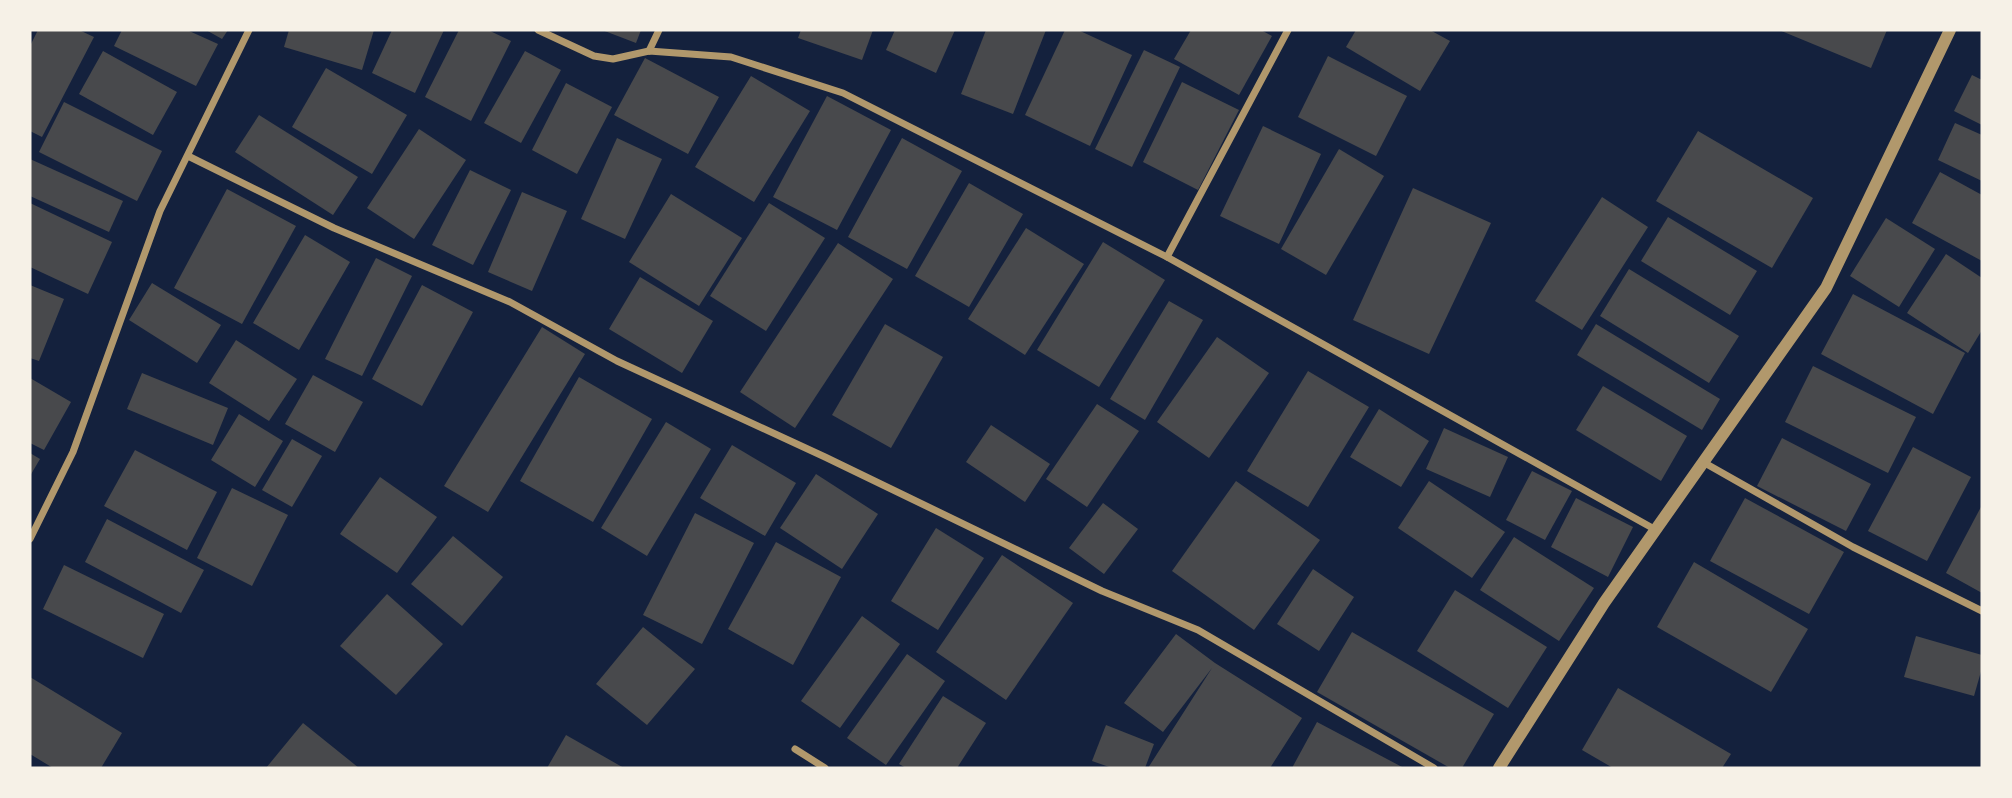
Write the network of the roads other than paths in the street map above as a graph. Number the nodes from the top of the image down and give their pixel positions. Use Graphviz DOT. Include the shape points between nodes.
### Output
graph roads {
  1 [pos="249,30"];
  2 [pos="538,30"];
  3 [pos="659,30"];
  4 [pos="1288,30"];
  5 [pos="1950,30"];
  6 [pos="649,51"];
  7 [pos="188,156"];
  8 [pos="1167,257"];
  9 [pos="1703,462"];
  10 [pos="1656,530"];
  11 [pos="30,540"];
  12 [pos="1982,611"];
  13 [pos="795,749"];
  14 [pos="824,768"];
  15 [pos="1434,768"];
  16 [pos="1499,768"];
  1 -- 7 [label="street"];
  2 -- 6 [label="street" via="613,60"];
  3 -- 6 [label="street"];
  4 -- 8 [label="street"];
  5 -- 9 [label="street" via="1826,288"];
  6 -- 8 [label="street" via="731,57 843,93"];
  7 -- 11 [label="street" via="160,211 73,452"];
  7 -- 15 [label="street" via="334,228 510,302 617,360 1102,592 1199,630"];
  8 -- 10 [label="street"];
  9 -- 10 [label="street"];
  9 -- 12 [label="street" via="1853,547"];
  10 -- 16 [label="street"];
  13 -- 14 [label="street"];
}
